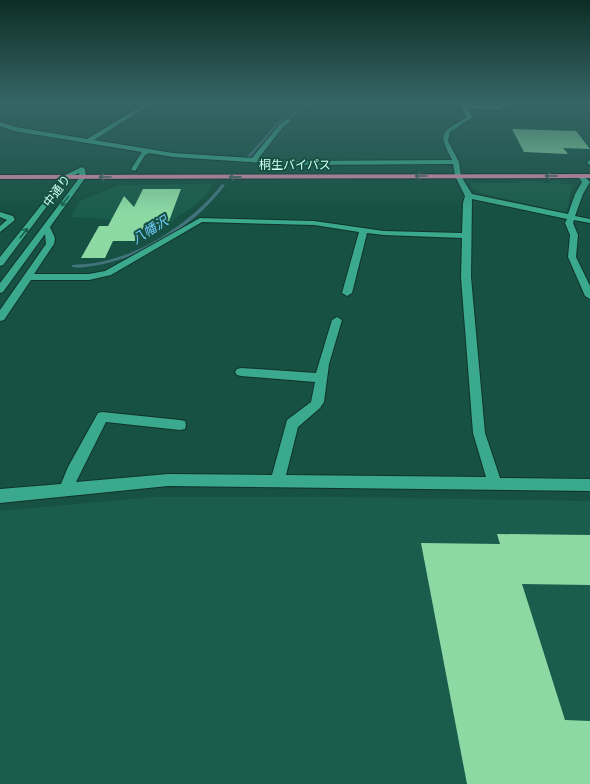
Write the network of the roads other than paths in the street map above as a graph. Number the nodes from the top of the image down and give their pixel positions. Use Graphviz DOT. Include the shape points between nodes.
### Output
graph roads {
  1 [pos="68,139"];
  2 [pos="92,139"];
  3 [pos="270,139"];
  4 [pos="445,139"];
  5 [pos="87,142"];
  6 [pos="147,152"];
  7 [pos="252,160"];
  8 [pos="119,169"];
  9 [pos="134,169"];
  10 [pos="461,169"];
  11 [pos="590,169"];
  12 [pos="85,172"];
  13 [pos="67,173"];
  14 [pos="586,176"];
  15 [pos="0,177"];
  16 [pos="469,196"];
  17 [pos="0,214"];
  18 [pos="572,217"];
  19 [pos="590,221"];
  20 [pos="46,226"];
  21 [pos="0,230"];
  22 [pos="363,231"];
  23 [pos="467,236"];
  24 [pos="0,264"];
  25 [pos="28,277"];
  26 [pos="0,290"];
  27 [pos="347,293"];
  28 [pos="590,296"];
  29 [pos="0,318"];
  30 [pos="337,320"];
  31 [pos="240,372"];
  32 [pos="321,378"];
  33 [pos="180,425"];
  34 [pos="277,482"];
  35 [pos="495,484"];
  36 [pos="590,485"];
  37 [pos="67,488"];
  38 [pos="0,496"];
  1 -- 5 [label="street"];
  2 -- 5 [label="street"];
  3 -- 7 [label="street"];
  4 -- 10 [label="street"];
  5 -- 6 [label="street"];
  6 -- 7 [label="street"];
  6 -- 9 [label="street"];
  7 -- 10 [label="street"];
  8 -- 9 [label="highway, 桐生バイパス"];
  9 -- 10 [label="highway, 桐生バイパス"];
  10 -- 11 [label="highway, 桐生バイパス"];
  10 -- 12 [label="highway, 桐生バイパス, one-way"];
  14 -- 10 [label="highway, 桐生バイパス, one-way"];
  10 -- 16 [label="street"];
  12 -- 13 [label="street, 中通り"];
  12 -- 20 [label="street, 中通り, one-way"];
  13 -- 15 [label="highway"];
  24 -- 13 [label="street, 中通り, one-way"];
  14 -- 18 [label="street"];
  16 -- 18 [label="street"];
  16 -- 23 [label="street"];
  17 -- 21 [label="street" via="11,220"];
  18 -- 19 [label="street"];
  18 -- 28 [label="street" via="569,223 574,235 572,257"];
  20 -- 25 [label="street" via="51,238 50,244"];
  20 -- 26 [label="street, 中通り"];
  22 -- 23 [label="street"];
  22 -- 25 [label="street" via="314,223 205,220 196,222 108,273 89,277"];
  22 -- 27 [label="street"];
  23 -- 35 [label="street" via="466,277 479,433"];
  25 -- 29 [label="street"];
  30 -- 32 [label="street"];
  31 -- 32 [label="street"];
  32 -- 34 [label="street" via="322,388 316,405 292,424"];
  33 -- 37 [label="street" via="102,417 73,471"];
  34 -- 35 [label="street"];
  34 -- 37 [label="street" via="168,480"];
  35 -- 36 [label="street"];
  37 -- 38 [label="street"];
}
